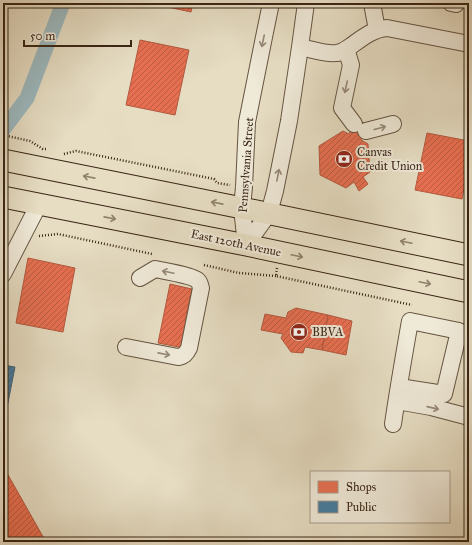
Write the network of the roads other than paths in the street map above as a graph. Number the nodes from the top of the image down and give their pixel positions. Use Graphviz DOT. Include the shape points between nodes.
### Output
graph roads {
  1 [pos="271,3"];
  2 [pos="306,3"];
  3 [pos="372,3"];
  4 [pos="377,30"];
  5 [pos="469,44"];
  6 [pos="300,47"];
  7 [pos="346,49"];
  8 [pos="393,124"];
  9 [pos="3,160"];
  10 [pos="3,197"];
  11 [pos="39,204"];
  12 [pos="242,208"];
  13 [pos="269,213"];
  14 [pos="246,245"];
  15 [pos="469,254"];
  16 [pos="3,274"];
  17 [pos="140,278"];
  18 [pos="469,292"];
  19 [pos="464,332"];
  20 [pos="126,347"];
  21 [pos="398,394"];
  22 [pos="469,417"];
  23 [pos="393,424"];
  1 -- 12 [label="street, Pennsylvania Street, one-way" via="248,122"];
  2 -- 6 [label="street, Pennsylvania Street"];
  3 -- 4 [label="street"];
  4 -- 5 [label="street" via="387,28"];
  4 -- 7 [label="street"];
  6 -- 7 [label="street" via="332,53"];
  13 -- 6 [label="street, Pennsylvania Street, one-way" via="289,121"];
  7 -- 8 [label="street, one-way" via="351,65 342,108 360,127"];
  12 -- 9 [label="main road, one-way"];
  10 -- 11 [label="main road, East 120th Avenue"];
  11 -- 14 [label="main road, East 120th Avenue, one-way"];
  11 -- 16 [label="street"];
  12 -- 13 [label="main road"];
  12 -- 14 [label="street, Pennsylvania Street"];
  13 -- 14 [label="street, Pennsylvania Street"];
  15 -- 13 [label="main road, one-way"];
  14 -- 18 [label="main road, East 120th Avenue, one-way"];
  20 -- 17 [label="street, one-way" via="178,357 186,353 201,288 200,283 192,277 155,269"];
  19 -- 21 [label="street" via="444,394"];
  19 -- 21 [label="street" via="410,321"];
  21 -- 22 [label="street, one-way" via="431,407"];
  21 -- 23 [label="street"];
}
